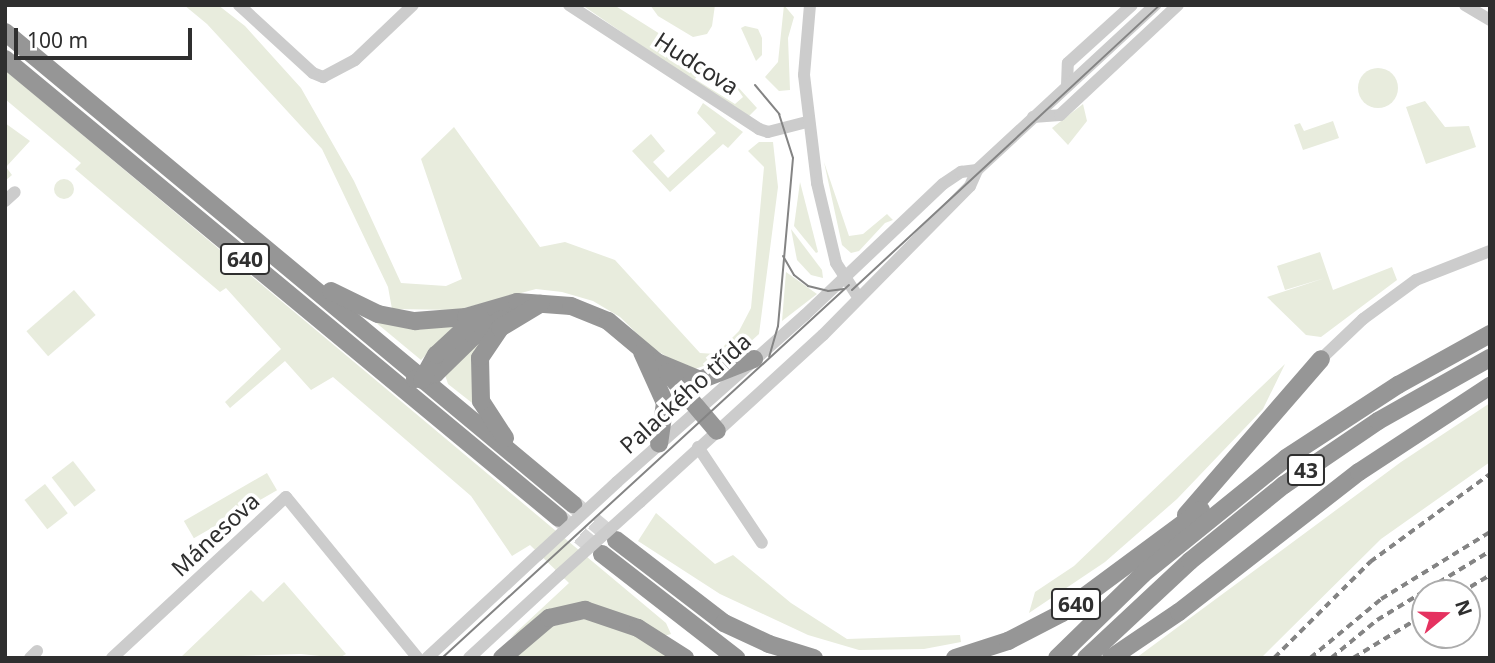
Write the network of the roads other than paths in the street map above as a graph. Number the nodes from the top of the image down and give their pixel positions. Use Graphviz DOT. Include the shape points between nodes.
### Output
graph roads {
  1 [pos="239,5"];
  2 [pos="413,5"];
  3 [pos="569,5"];
  4 [pos="810,5"];
  5 [pos="1132,5"];
  6 [pos="1155,5"];
  7 [pos="1178,5"];
  8 [pos="1465,5"];
  9 [pos="1490,20"];
  10 [pos="5,32"];
  11 [pos="5,59"];
  12 [pos="1067,86"];
  13 [pos="1033,117"];
  14 [pos="807,122"];
  15 [pos="977,170"];
  16 [pos="1490,251"];
  17 [pos="297,273"];
  18 [pos="844,279"];
  19 [pos="858,297"];
  20 [pos="542,303"];
  21 [pos="484,312"];
  22 [pos="525,312"];
  23 [pos="1490,334"];
  24 [pos="362,358"];
  25 [pos="1490,358"];
  26 [pos="754,359"];
  27 [pos="1321,359"];
  28 [pos="655,366"];
  29 [pos="423,379"];
  30 [pos="1490,386"];
  31 [pos="696,408"];
  32 [pos="434,417"];
  33 [pos="716,431"];
  34 [pos="659,444"];
  35 [pos="698,447"];
  36 [pos="1286,458"];
  37 [pos="537,475"];
  38 [pos="573,504"];
  39 [pos="559,518"];
  40 [pos="1165,537"];
  41 [pos="616,540"];
  42 [pos="762,543"];
  43 [pos="602,554"];
  44 [pos="1066,649"];
  45 [pos="112,658"];
  46 [pos="418,658"];
  47 [pos="426,658"];
  48 [pos="469,658"];
  49 [pos="502,658"];
  50 [pos="685,658"];
  51 [pos="736,658"];
  52 [pos="814,658"];
  53 [pos="955,658"];
  54 [pos="1086,658"];
  55 [pos="1111,658"];
  1 -- 2 [label="street" via="323,77 355,60"];
  3 -- 14 [label="street, Hudcova" via="759,129 768,132"];
  4 -- 14 [label="street" via="804,75"];
  5 -- 12 [label="street" via="1068,63"];
  6 -- 12 [label="street, Palackého třída"];
  7 -- 13 [label="street" via="1060,115"];
  8 -- 9 [label="street"];
  10 -- 17 [label="highway, 640"];
  11 -- 24 [label="highway, 640"];
  12 -- 13 [label="street, Palackého třída"];
  13 -- 15 [label="street, Palackého třída"];
  14 -- 18 [label="street" via="835,263"];
  15 -- 18 [label="street, Palackého třída" via="949,178"];
  15 -- 19 [label="street, Palackého třída" via="970,186"];
  16 -- 27 [label="street" via="1416,280 1363,319"];
  17 -- 21 [label="highway" via="364,309 391,318 439,320"];
  17 -- 29 [label="highway, 640"];
  18 -- 19 [label="street"];
  18 -- 26 [label="street, Palackého třída"];
  19 -- 33 [label="street, Palackého třída" via="823,335"];
  20 -- 21 [label="highway" via="517,302"];
  20 -- 22 [label="highway"];
  20 -- 28 [label="highway" via="599,316"];
  21 -- 29 [label="highway" via="436,355"];
  22 -- 29 [label="highway" via="483,328 435,374"];
  22 -- 37 [label="highway" via="507,322 486,344 478,380 491,421"];
  23 -- 36 [label="highway, 43" via="1398,385"];
  24 -- 29 [label="highway, 640" via="403,378"];
  24 -- 32 [label="highway, 640"];
  25 -- 54 [label="highway, 43" via="1378,421 1295,477 1139,606"];
  26 -- 28 [label="highway" via="700,380"];
  26 -- 31 [label="street, Palackého třída"];
  27 -- 40 [label="highway"];
  28 -- 31 [label="highway" via="691,396"];
  28 -- 34 [label="highway" via="665,404"];
  29 -- 32 [label="highway, 640" via="420,397"];
  29 -- 37 [label="highway, 640"];
  30 -- 55 [label="highway" via="1359,472 1179,612"];
  31 -- 33 [label="highway"];
  31 -- 34 [label="street, Palackého třída"];
  32 -- 39 [label="highway, 640"];
  33 -- 35 [label="street, Palackého třída"];
  34 -- 47 [label="street, Palackého třída, bridge"];
  35 -- 42 [label="street"];
  35 -- 48 [label="street, Palackého třída, bridge"];
  36 -- 40 [label="highway, 640" via="1231,486"];
  36 -- 44 [label="highway, 43" via="1143,574"];
  37 -- 38 [label="highway, 640"];
  40 -- 44 [label="highway" via="1109,592"];
  40 -- 53 [label="highway, 640" via="1051,620"];
  41 -- 52 [label="highway" via="724,623"];
  43 -- 51 [label="highway"];
  45 -- 46 [label="street, Mánesova" via="286,497"];
  49 -- 50 [label="highway" via="549,618 585,610 638,628"];
}
